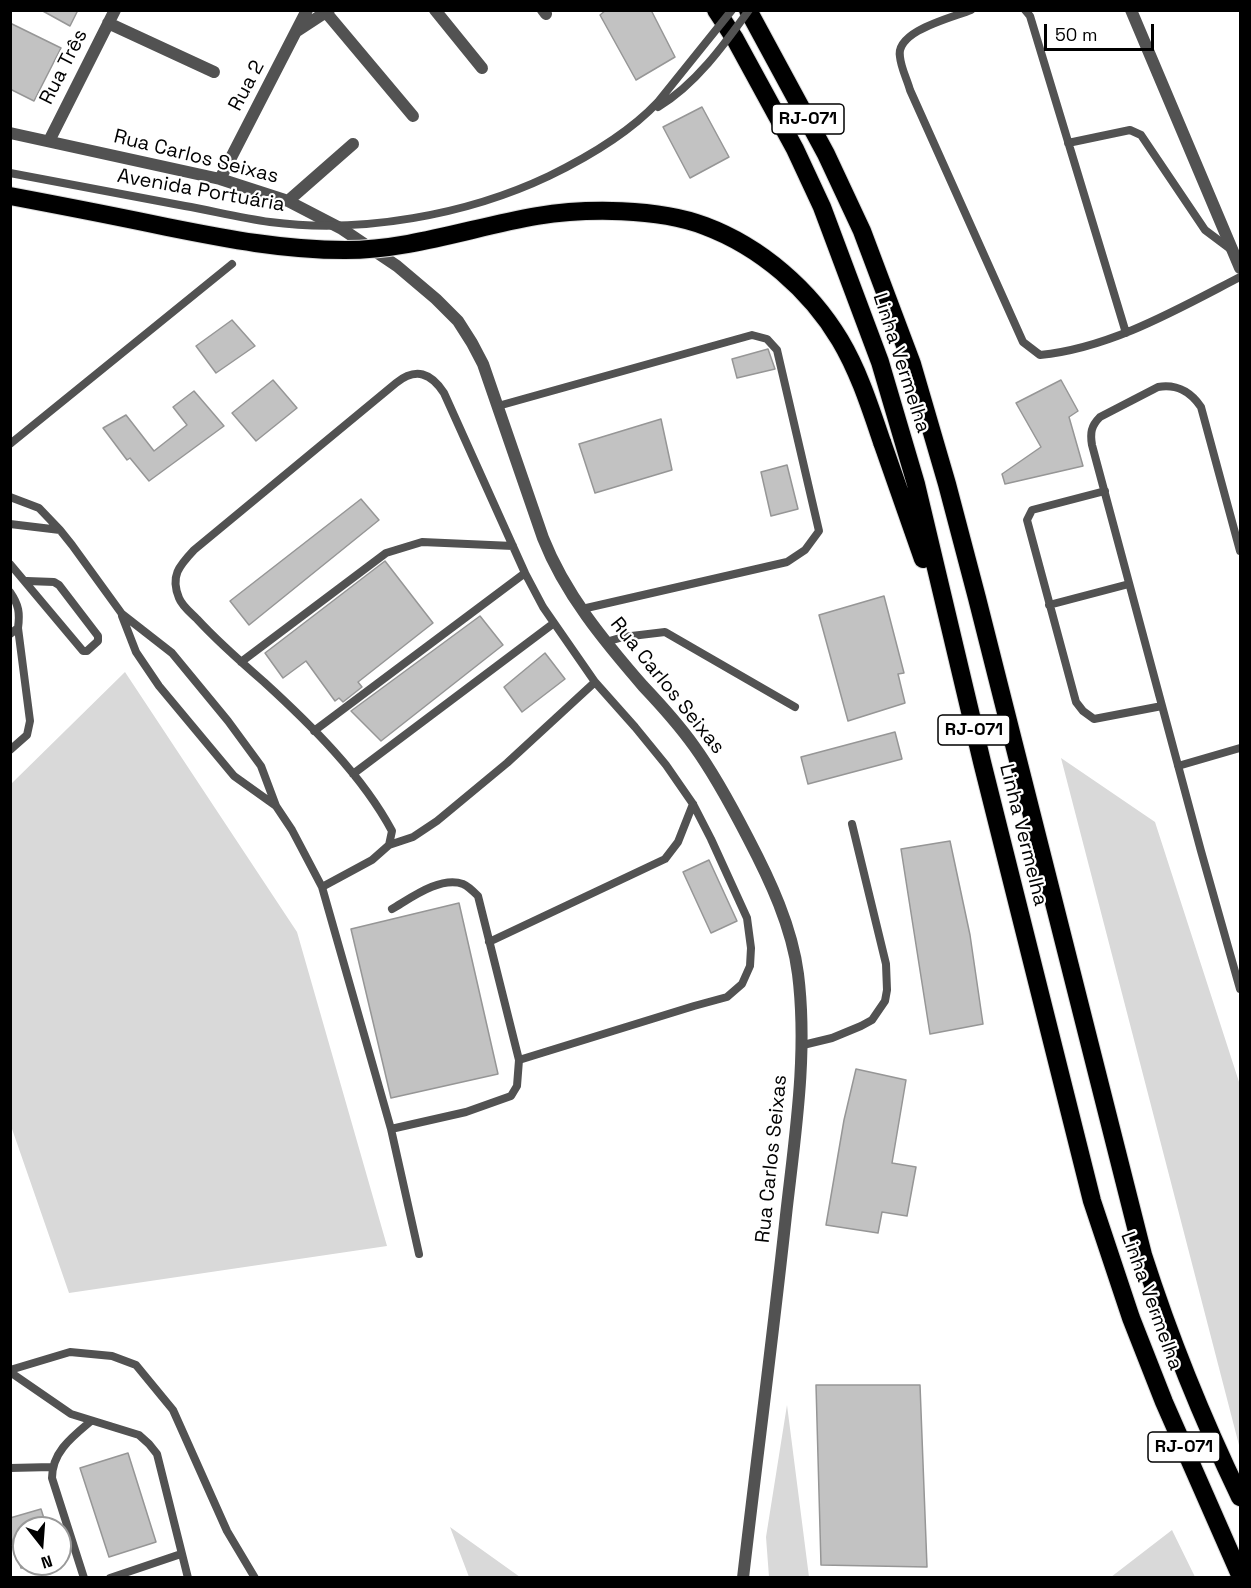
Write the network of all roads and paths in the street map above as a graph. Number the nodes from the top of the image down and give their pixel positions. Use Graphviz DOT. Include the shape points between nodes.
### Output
graph roads {
  1 [pos="115,10"];
  2 [pos="307,10"];
  3 [pos="435,10"];
  4 [pos="716,10"];
  5 [pos="732,10"];
  6 [pos="748,10"];
  7 [pos="971,10"];
  8 [pos="1025,10"];
  9 [pos="1131,10"];
  10 [pos="326,11"];
  11 [pos="108,23"];
  12 [pos="297,31"];
  13 [pos="482,68"];
  14 [pos="214,72"];
  15 [pos="649,112"];
  16 [pos="413,116"];
  17 [pos="10,133"];
  18 [pos="49,141"];
  19 [pos="1068,143"];
  20 [pos="353,144"];
  21 [pos="10,173"];
  22 [pos="220,178"];
  23 [pos="10,196"];
  24 [pos="288,201"];
  25 [pos="1233,250"];
  26 [pos="232,264"];
  27 [pos="1240,268"];
  28 [pos="1240,277"];
  29 [pos="1126,333"];
  30 [pos="498,406"];
  31 [pos="10,444"];
  32 [pos="1105,491"];
  33 [pos="10,497"];
  34 [pos="10,524"];
  35 [pos="60,530"];
  36 [pos="513,546"];
  37 [pos="1240,551"];
  38 [pos="10,564"];
  39 [pos="525,573"];
  40 [pos="27,581"];
  41 [pos="1129,584"];
  42 [pos="10,592"];
  43 [pos="1049,605"];
  44 [pos="582,609"];
  45 [pos="122,614"];
  46 [pos="554,623"];
  47 [pos="18,628"];
  48 [pos="10,634"];
  49 [pos="606,642"];
  50 [pos="957,656"];
  51 [pos="241,662"];
  52 [pos="595,682"];
  53 [pos="1162,706"];
  54 [pos="795,707"];
  55 [pos="314,731"];
  56 [pos="1240,748"];
  57 [pos="10,750"];
  58 [pos="1178,766"];
  59 [pos="353,774"];
  60 [pos="693,804"];
  61 [pos="276,806"];
  62 [pos="852,824"];
  63 [pos="389,845"];
  64 [pos="322,887"];
  65 [pos="392,909"];
  66 [pos="489,942"];
  67 [pos="1240,989"];
  68 [pos="802,1045"];
  69 [pos="519,1060"];
  70 [pos="392,1130"];
  71 [pos="419,1254"];
  72 [pos="10,1371"];
  73 [pos="91,1421"];
  74 [pos="52,1467"];
  75 [pos="10,1468"];
  76 [pos="1240,1497"];
  77 [pos="181,1554"];
  78 [pos="1240,1575"];
  79 [pos="84,1578"];
  80 [pos="110,1578"];
  81 [pos="188,1578"];
  82 [pos="255,1578"];
  83 [pos="743,1578"];
  1 -- 11 [label="street, Rua Três"];
  2 -- 12 [label="street, Rua 2"];
  3 -- 13 [label="street"];
  4 -- 50 [label="highway, Linha Vermelha / RJ-071" via="795,149 822,207 886,383 916,484"];
  5 -- 15 [label="lane, Avenida Portuária, bridge"];
  6 -- 15 [label="lane, Avenida Portuária, bridge" via="699,71 669,100"];
  6 -- 76 [label="highway, Linha Vermelha / RJ-071" via="789,82 862,231 912,364 974,586 1143,1255 1180,1361"];
  7 -- 29 [label="lane" via="910,34 901,44 899,56 910,90 1023,342 1040,355"];
  8 -- 19 [label="lane"];
  9 -- 25 [label="street"];
  10 -- 12 [label="street"];
  10 -- 16 [label="street"];
  11 -- 14 [label="street"];
  11 -- 18 [label="street, Rua Três"];
  12 -- 22 [label="street, Rua 2"];
  15 -- 21 [label="lane, Avenida Portuária, bridge" via="596,150 534,183 466,207 393,221 270,222"];
  17 -- 18 [label="street, Rua Carlos Seixas"];
  18 -- 22 [label="street, Rua Carlos Seixas"];
  19 -- 25 [label="lane" via="1130,130 1141,135 1205,230"];
  19 -- 29 [label="lane"];
  20 -- 24 [label="street"];
  22 -- 24 [label="street, Rua Carlos Seixas"];
  23 -- 50 [label="highway, bridge" via="244,242 316,249 378,249 578,212 664,217 703,225 734,240 783,273 814,304 849,356"];
  24 -- 30 [label="street, Rua Carlos Seixas" via="342,229 398,266 436,298 472,343"];
  25 -- 27 [label="street"];
  26 -- 31 [label="lane"];
  28 -- 29 [label="lane"];
  30 -- 44 [label="street, Rua Carlos Seixas" via="551,560"];
  30 -- 44 [label="lane" via="752,335 767,339 777,350 819,531 805,550 787,562"];
  32 -- 37 [label="lane" via="1090,433 1095,423 1158,387 1185,390 1201,407"];
  32 -- 41 [label="lane"];
  32 -- 43 [label="lane" via="1032,510 1026,520"];
  33 -- 35 [label="lane" via="39,508"];
  34 -- 35 [label="lane"];
  35 -- 45 [label="lane"];
  36 -- 39 [label="lane"];
  36 -- 51 [label="lane" via="422,542 386,553"];
  36 -- 51 [label="lane" via="444,393 428,375 404,377 178,567 175,581 180,600"];
  38 -- 40 [label="lane"];
  39 -- 46 [label="lane"];
  39 -- 55 [label="lane"];
  40 -- 40 [label="lane" via="83,651 98,641 59,585"];
  41 -- 43 [label="lane"];
  41 -- 53 [label="lane"];
  42 -- 47 [label="lane" via="20,612"];
  43 -- 53 [label="lane" via="1076,702 1083,711 1094,719"];
  44 -- 49 [label="street, Rua Carlos Seixas"];
  45 -- 61 [label="lane" via="172,653 228,721 261,766"];
  45 -- 61 [label="lane" via="136,652 159,686 234,776"];
  46 -- 52 [label="lane"];
  46 -- 59 [label="lane"];
  47 -- 48 [label="lane"];
  47 -- 57 [label="lane" via="30,721 27,735"];
  49 -- 54 [label="lane" via="665,632"];
  49 -- 68 [label="street, Rua Carlos Seixas" via="694,745 761,864 775,894 798,972"];
  50 -- 78 [label="highway, Linha Vermelha / RJ-071" via="1092,1201 1164,1402"];
  51 -- 55 [label="lane"];
  52 -- 60 [label="lane" via="654,750"];
  52 -- 63 [label="lane" via="437,821 413,837"];
  53 -- 58 [label="lane"];
  55 -- 59 [label="lane"];
  56 -- 58 [label="lane"];
  58 -- 67 [label="lane"];
  59 -- 63 [label="lane" via="384,815 392,831"];
  60 -- 66 [label="lane" via="678,842 665,859"];
  60 -- 69 [label="lane" via="747,918 750,966 742,984 727,997"];
  61 -- 64 [label="lane"];
  62 -- 68 [label="lane" via="886,964 885,1001 879,1013 861,1026"];
  63 -- 64 [label="lane" via="372,860"];
  64 -- 70 [label="lane"];
  65 -- 66 [label="lane" via="447,882 465,884 478,896"];
  66 -- 69 [label="lane"];
  68 -- 83 [label="street, Rua Carlos Seixas"];
  69 -- 70 [label="lane" via="517,1086 511,1096 466,1112"];
  70 -- 71 [label="lane"];
  72 -- 73 [label="lane" via="71,1414"];
  72 -- 82 [label="lane" via="70,1352 112,1356 136,1365 173,1410 227,1531"];
  73 -- 74 [label="lane" via="64,1444"];
  73 -- 77 [label="lane" via="139,1435 157,1454"];
  74 -- 75 [label="lane"];
  74 -- 79 [label="lane" via="52,1478"];
  77 -- 80 [label="lane"];
  77 -- 81 [label="lane"];
}
